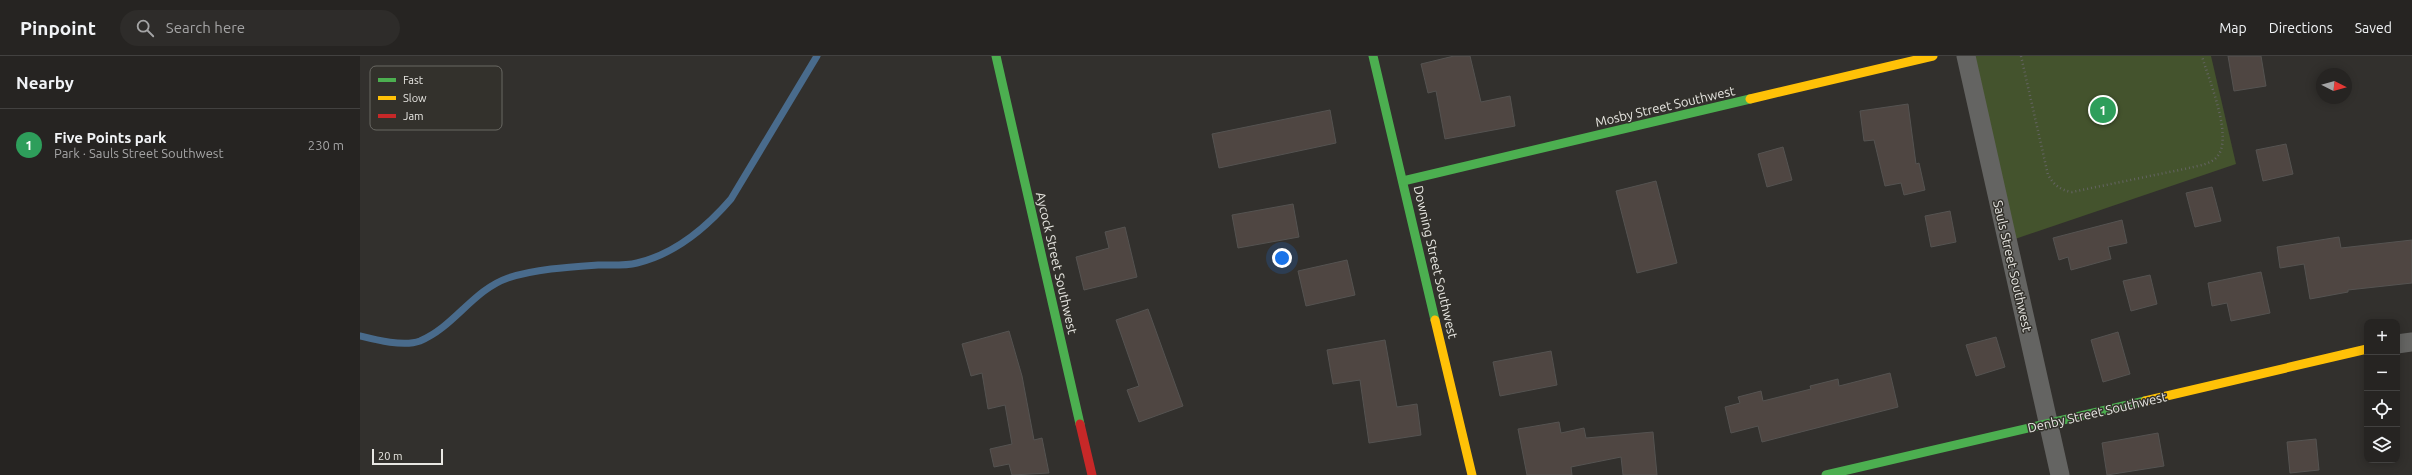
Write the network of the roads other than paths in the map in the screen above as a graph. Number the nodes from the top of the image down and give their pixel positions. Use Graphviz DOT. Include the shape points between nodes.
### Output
graph roads {
  1 [pos="996,56"];
  2 [pos="1373,56"];
  3 [pos="1933,56"];
  4 [pos="1966,56"];
  5 [pos="1403,181"];
  6 [pos="2412,342"];
  7 [pos="2400,344"];
  8 [pos="2364,350"];
  9 [pos="2048,424"];
  10 [pos="1092,475"];
  11 [pos="1472,475"];
  12 [pos="1826,475"];
  13 [pos="2060,475"];
  1 -- 10 [label="street, Aycock Street Southwest"];
  2 -- 5 [label="street, Downing Street Southwest"];
  3 -- 5 [label="street, Mosby Street Southwest"];
  4 -- 9 [label="street, Sauls Street Southwest"];
  5 -- 11 [label="street, Downing Street Southwest"];
  6 -- 7 [label="street"];
  8 -- 9 [label="street, Denby Street Southwest"];
  9 -- 12 [label="street, Denby Street Southwest"];
  9 -- 13 [label="street, Sauls Street Southwest"];
}
